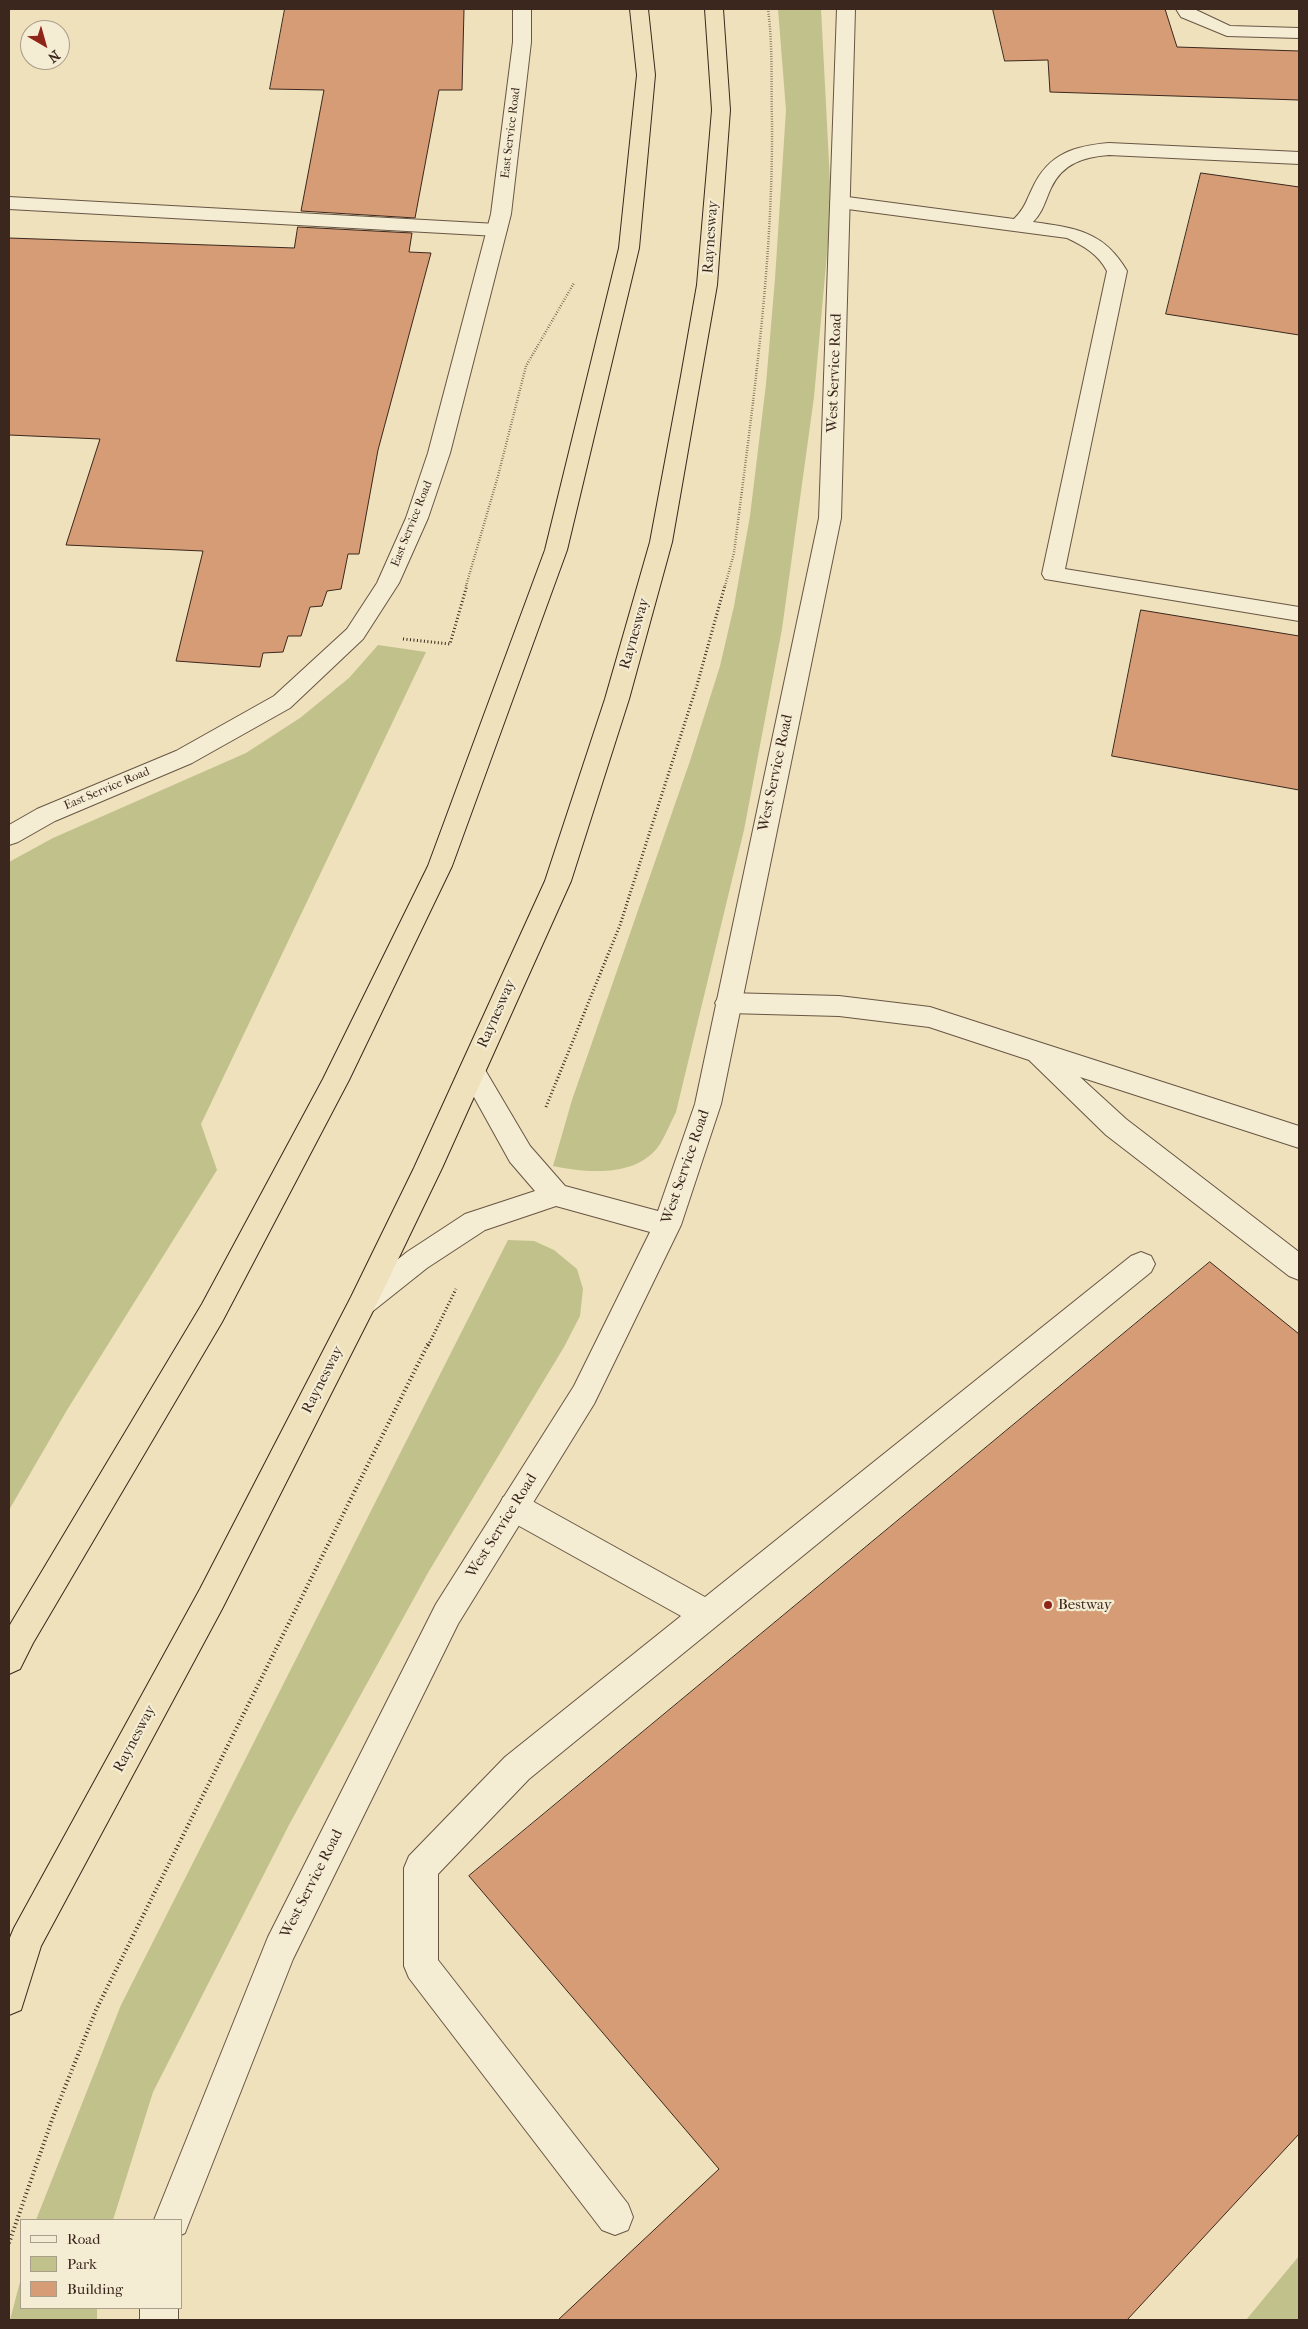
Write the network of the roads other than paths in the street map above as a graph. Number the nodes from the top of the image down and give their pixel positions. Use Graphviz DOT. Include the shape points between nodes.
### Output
graph roads {
  1 [pos="522,9"];
  2 [pos="639,9"];
  3 [pos="714,9"];
  4 [pos="846,9"];
  5 [pos="1185,9"];
  6 [pos="1299,34"];
  7 [pos="1299,158"];
  8 [pos="840,202"];
  9 [pos="9,203"];
  10 [pos="1018,225"];
  11 [pos="497,230"];
  12 [pos="1299,614"];
  13 [pos="9,836"];
  14 [pos="728,1003"];
  15 [pos="1036,1052"];
  16 [pos="472,1070"];
  17 [pos="1299,1137"];
  18 [pos="556,1195"];
  19 [pos="667,1225"];
  20 [pos="1141,1264"];
  21 [pos="1299,1268"];
  22 [pos="363,1303"];
  23 [pos="514,1507"];
  24 [pos="706,1614"];
  25 [pos="9,1660"];
  26 [pos="9,1998"];
  27 [pos="615,2217"];
  28 [pos="172,2219"];
  1 -- 11 [label="street, East Service Road" via="522,42"];
  2 -- 25 [label="highway" via="646,75 629,248 556,550 440,866 336,1080 212,1313"];
  3 -- 16 [label="highway, Raynesway" via="721,110 707,285 661,542 617,699 558,881"];
  4 -- 8 [label="street, West Service Road"];
  5 -- 6 [label="street" via="1186,13 1227,31"];
  7 -- 10 [label="street" via="1109,148 1087,151 1062,160 1042,184 1033,211"];
  8 -- 10 [label="street"];
  8 -- 14 [label="street, West Service Road" via="830,518"];
  9 -- 11 [label="street"];
  10 -- 12 [label="street" via="1072,233 1090,241 1109,255 1117,271 1053,574"];
  11 -- 13 [label="street, East Service Road" via="439,453 417,518 388,583 355,634 282,702 239,728 184,757 46,815"];
  14 -- 15 [label="street" via="839,1006 930,1017"];
  14 -- 19 [label="street, West Service Road" via="708,1104"];
  15 -- 17 [label="street"];
  15 -- 21 [label="street" via="1116,1128"];
  16 -- 18 [label="street" via="520,1154"];
  16 -- 22 [label="highway, Raynesway"];
  18 -- 19 [label="street"];
  18 -- 22 [label="street" via="475,1222 417,1260"];
  19 -- 23 [label="street, West Service Road" via="584,1395"];
  20 -- 24 [label="street"];
  22 -- 26 [label="highway, Raynesway" via="211,1600 26,1940"];
  23 -- 24 [label="street"];
  23 -- 28 [label="street, West Service Road" via="447,1614 280,1949"];
  24 -- 27 [label="street" via="517,1768 421,1868 421,1966"];
}
